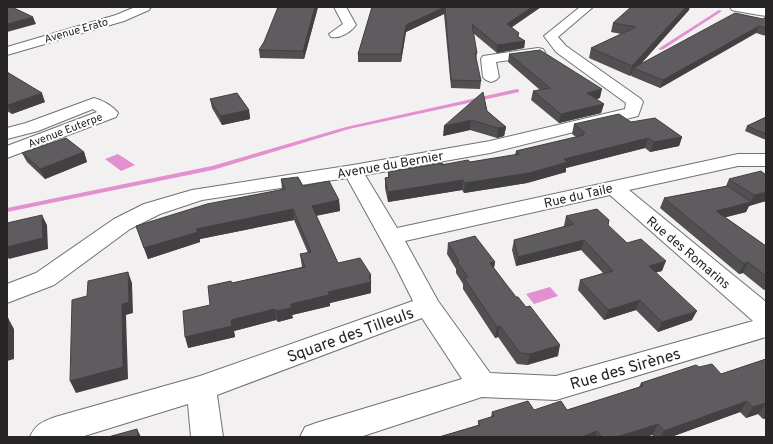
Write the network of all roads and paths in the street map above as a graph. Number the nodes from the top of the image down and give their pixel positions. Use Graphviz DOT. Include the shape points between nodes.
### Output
graph roads {
  1 [pos="145,7"];
  2 [pos="340,7"];
  3 [pos="587,7"];
  4 [pos="736,7"];
  5 [pos="766,12"];
  6 [pos="336,34"];
  7 [pos="561,49"];
  8 [pos="7,50"];
  9 [pos="491,77"];
  10 [pos="7,134"];
  11 [pos="7,152"];
  12 [pos="766,160"];
  13 [pos="353,171"];
  14 [pos="613,187"];
  15 [pos="391,237"];
  16 [pos="7,294"];
  17 [pos="428,306"];
  18 [pos="766,317"];
  19 [pos="766,327"];
  20 [pos="482,385"];
  21 [pos="201,388"];
  22 [pos="46,437"];
  23 [pos="207,437"];
  24 [pos="316,437"];
  1 -- 8 [label="street, Avenue Erato" via="120,18"];
  2 -- 6 [label="street" via="350,25"];
  3 -- 7 [label="street, Avenue du Bernier" via="551,36"];
  4 -- 5 [label="street"];
  7 -- 9 [label="street" via="488,58"];
  7 -- 13 [label="street, Avenue du Bernier" via="635,102 632,112 490,146"];
  10 -- 11 [label="street, Avenue Euterpe" via="94,104 110,113"];
  12 -- 14 [label="street, Rue du Taile" via="738,160"];
  13 -- 15 [label="street"];
  13 -- 16 [label="street, Avenue du Bernier" via="199,194 152,209 122,224 45,279"];
  14 -- 15 [label="street, Rue du Taile"];
  14 -- 18 [label="street, Rue des Romarins"];
  15 -- 17 [label="street"];
  17 -- 20 [label="street, Square des Tilleuls"];
  17 -- 21 [label="street, Square des Tilleuls"];
  19 -- 20 [label="street, Rue des Sirènes" via="556,388"];
  20 -- 24 [label="street"];
  21 -- 22 [label="street, Square des Tilleuls" via="55,431"];
  21 -- 23 [label="street"];
}
